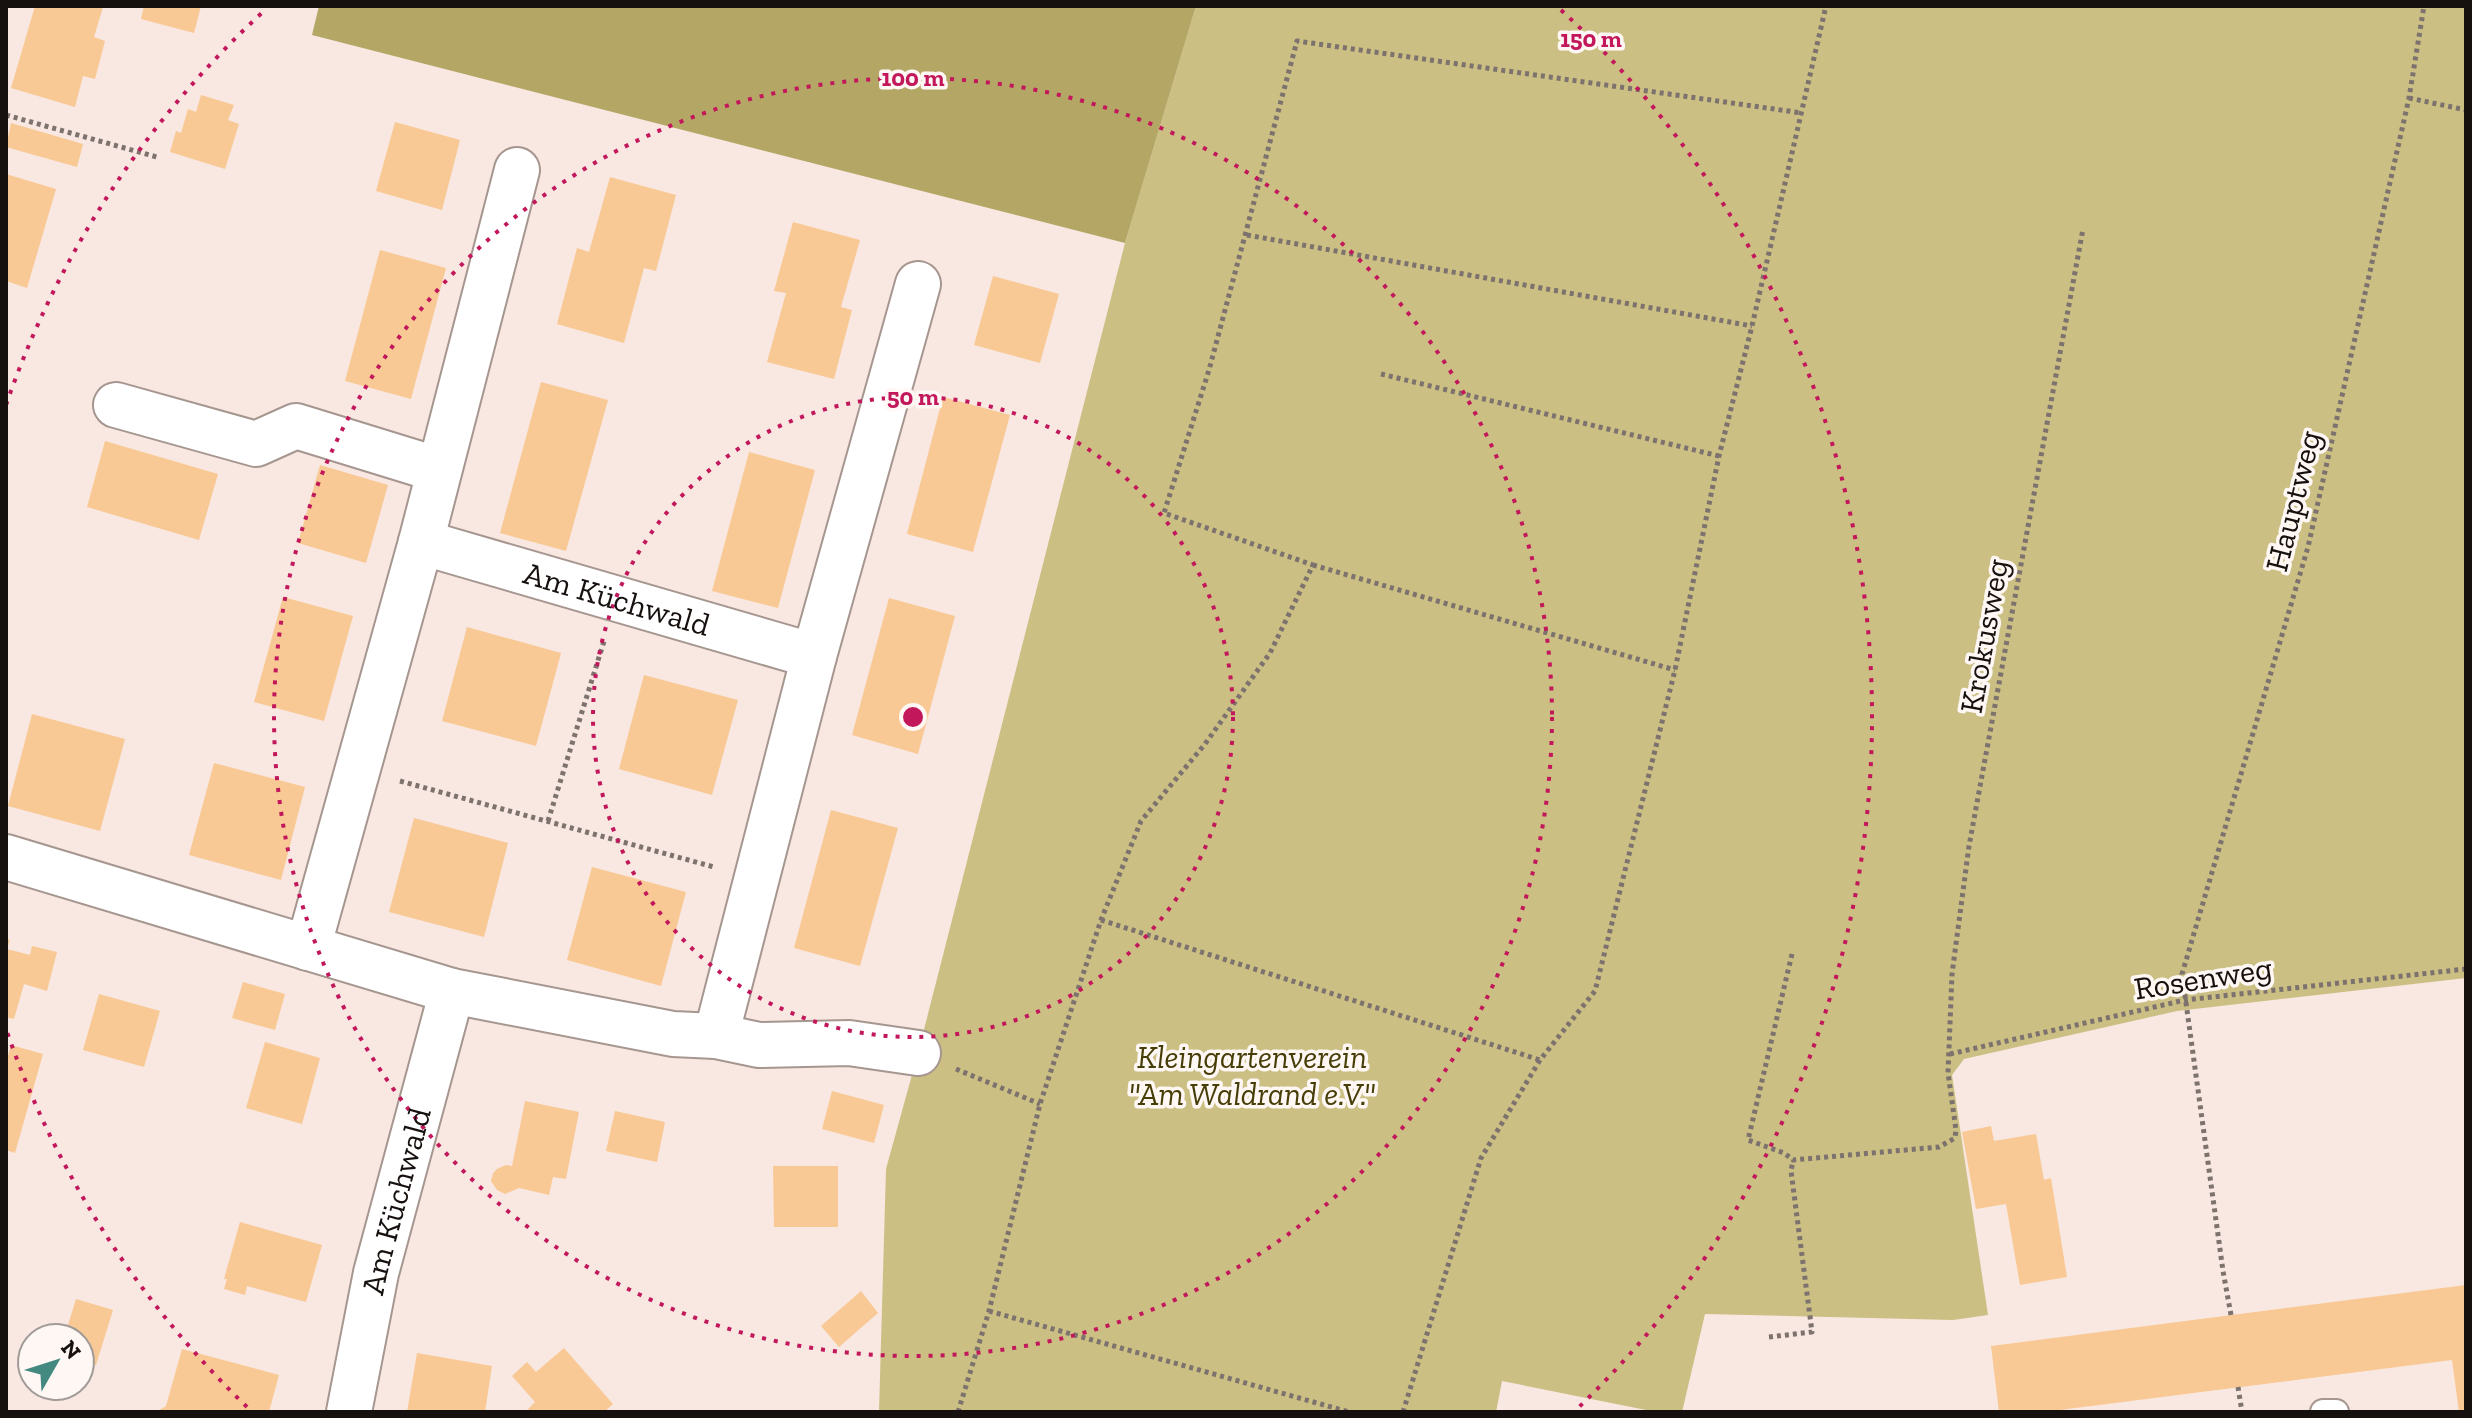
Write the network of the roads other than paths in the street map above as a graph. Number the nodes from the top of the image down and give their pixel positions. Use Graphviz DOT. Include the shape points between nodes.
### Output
graph roads {
  1 [pos="517,170"];
  2 [pos="918,284"];
  3 [pos="116,405"];
  4 [pos="439,470"];
  5 [pos="421,542"];
  6 [pos="814,656"];
  7 [pos="6,857"];
  8 [pos="308,948"];
  9 [pos="452,991"];
  10 [pos="716,1036"];
  11 [pos="918,1053"];
  12 [pos="349,1412"];
  13 [pos="2323,1412"];
  14 [pos="2336,1412"];
  1 -- 4 [label="street"];
  2 -- 6 [label="street"];
  3 -- 4 [label="street" via="256,444 296,426"];
  4 -- 5 [label="street"];
  5 -- 6 [label="street, Am Küchwald"];
  5 -- 8 [label="street"];
  6 -- 10 [label="street"];
  7 -- 8 [label="street"];
  8 -- 9 [label="street"];
  9 -- 10 [label="street" via="673,1034"];
  9 -- 12 [label="street, Am Küchwald" via="376,1273"];
  10 -- 11 [label="street" via="759,1045 849,1043"];
  13 -- 14 [label="lane"];
}
